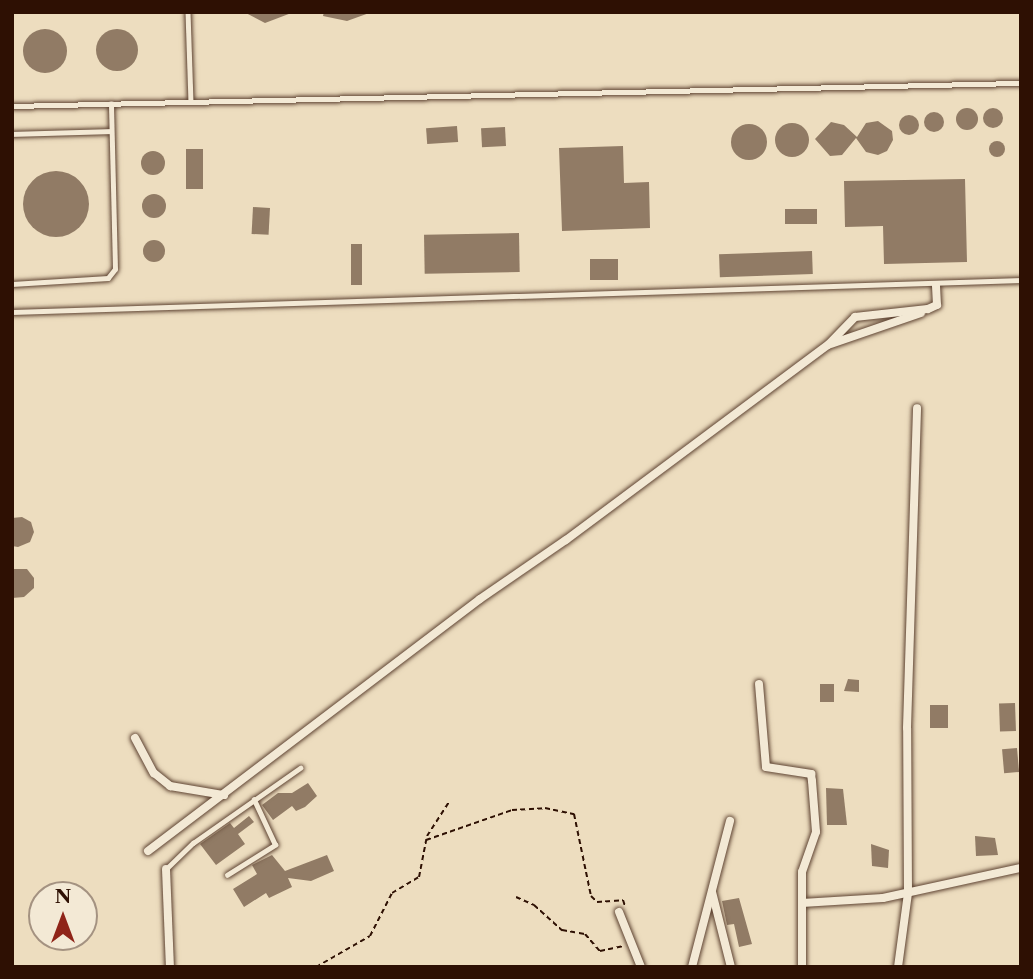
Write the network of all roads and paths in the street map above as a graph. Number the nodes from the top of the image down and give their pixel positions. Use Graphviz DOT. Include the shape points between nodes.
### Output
graph roads {
  1 [pos="188,12"];
  2 [pos="1021,83"];
  3 [pos="191,102"];
  4 [pos="111,104"];
  5 [pos="12,106"];
  6 [pos="111,131"];
  7 [pos="12,134"];
  8 [pos="1021,280"];
  9 [pos="12,284"];
  10 [pos="936,285"];
  11 [pos="928,309"];
  12 [pos="12,312"];
  13 [pos="828,345"];
  14 [pos="917,408"];
  15 [pos="759,684"];
  16 [pos="135,738"];
  17 [pos="300,768"];
  18 [pos="223,794"];
  19 [pos="254,800"];
  20 [pos="449,802"];
  21 [pos="730,821"];
  22 [pos="426,840"];
  23 [pos="148,851"];
  24 [pos="166,869"];
  25 [pos="1021,869"];
  26 [pos="227,875"];
  27 [pos="712,889"];
  28 [pos="908,893"];
  29 [pos="516,897"];
  30 [pos="802,903"];
  31 [pos="619,912"];
  32 [pos="635,947"];
  33 [pos="170,967"];
  34 [pos="316,967"];
  35 [pos="641,967"];
  36 [pos="692,967"];
  37 [pos="732,967"];
  38 [pos="802,967"];
  39 [pos="898,967"];
  1 -- 3 [label="lane"];
  2 -- 3 [label="lane"];
  3 -- 4 [label="lane"];
  4 -- 5 [label="lane"];
  4 -- 6 [label="lane"];
  6 -- 7 [label="lane"];
  6 -- 9 [label="lane" via="115,269 108,278"];
  8 -- 10 [label="lane"];
  10 -- 11 [label="street" via="937,305"];
  10 -- 12 [label="lane"];
  11 -- 13 [label="street"];
  11 -- 13 [label="street" via="855,317"];
  13 -- 18 [label="street"];
  14 -- 28 [label="street" via="907,718"];
  15 -- 30 [label="street" via="765,767 811,774 813,781 816,832 802,872"];
  16 -- 18 [label="street" via="154,773 170,786"];
  17 -- 19 [label="lane"];
  18 -- 23 [label="street"];
  19 -- 24 [label="lane" via="193,843"];
  19 -- 26 [label="lane" via="275,845"];
  20 -- 22 [label="path"];
  21 -- 27 [label="street"];
  22 -- 31 [label="path" via="512,810 545,808 574,814 591,896 597,902 623,900 627,909"];
  22 -- 34 [label="path" via="419,877 392,893 370,936"];
  24 -- 33 [label="street"];
  25 -- 28 [label="street"];
  27 -- 36 [label="street"];
  27 -- 37 [label="street"];
  28 -- 30 [label="street"];
  28 -- 39 [label="street"];
  29 -- 32 [label="path" via="534,905 562,930 585,934 600,951"];
  30 -- 38 [label="street"];
  31 -- 32 [label="street"];
  32 -- 35 [label="street"];
}
